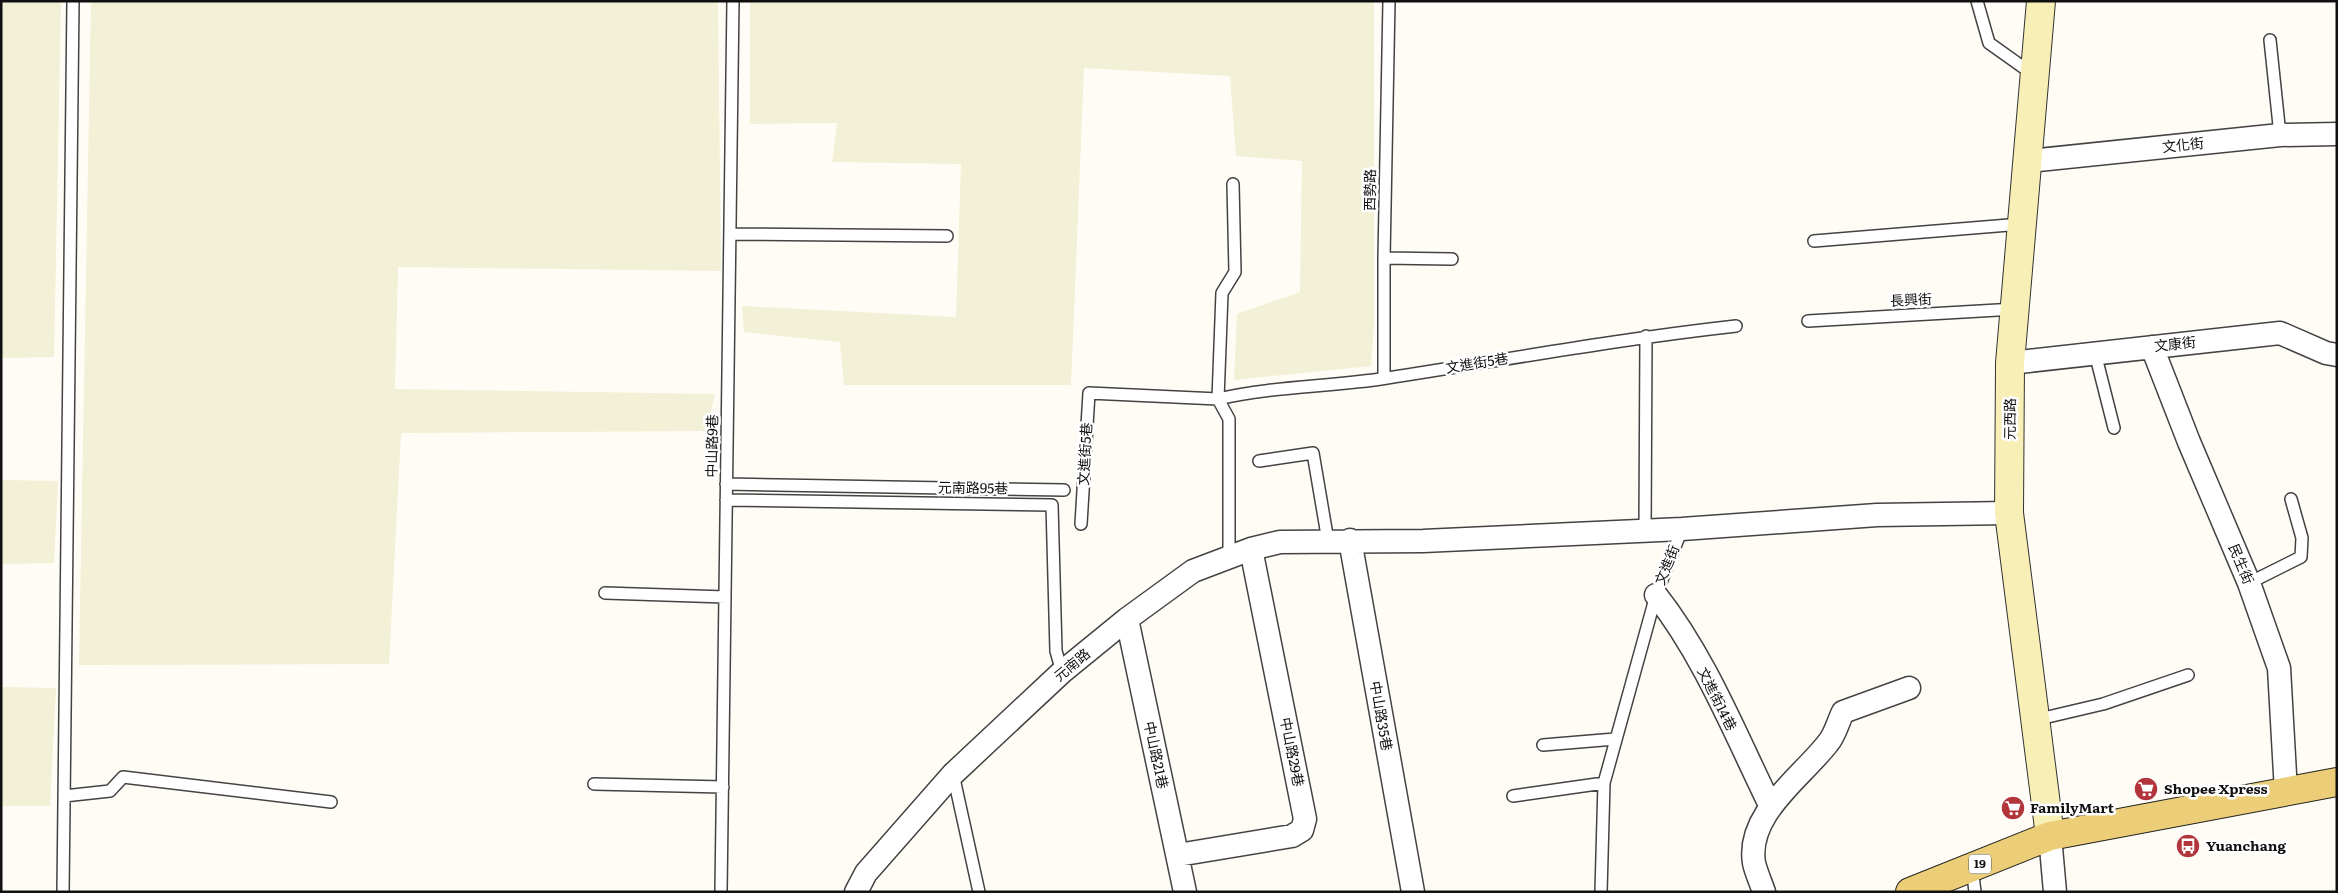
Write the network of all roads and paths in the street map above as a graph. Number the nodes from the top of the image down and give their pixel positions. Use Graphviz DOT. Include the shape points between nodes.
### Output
graph roads {
  1 [pos="73,1"];
  2 [pos="733,1"];
  3 [pos="1389,1"];
  4 [pos="1976,1"];
  5 [pos="2041,1"];
  6 [pos="2270,40"];
  7 [pos="2036,76"];
  8 [pos="2337,134"];
  9 [pos="2280,136"];
  10 [pos="2029,161"];
  11 [pos="1233,184"];
  12 [pos="2023,224"];
  13 [pos="730,234"];
  14 [pos="947,236"];
  15 [pos="1814,241"];
  16 [pos="1384,258"];
  17 [pos="1452,259"];
  18 [pos="2015,309"];
  19 [pos="1808,321"];
  20 [pos="1736,326"];
  21 [pos="1646,336"];
  22 [pos="2152,347"];
  23 [pos="2095,353"];
  24 [pos="2337,355"];
  25 [pos="2010,363"];
  26 [pos="1384,378"];
  27 [pos="1218,399"];
  28 [pos="2114,428"];
  29 [pos="1259,461"];
  30 [pos="726,484"];
  31 [pos="1064,490"];
  32 [pos="2291,498"];
  33 [pos="726,500"];
  34 [pos="2009,513"];
  35 [pos="1081,524"];
  36 [pos="1682,529"];
  37 [pos="1645,531"];
  38 [pos="1339,540"];
  39 [pos="1251,549"];
  40 [pos="1229,557"];
  41 [pos="2249,583"];
  42 [pos="605,594"];
  43 [pos="1656,595"];
  44 [pos="725,597"];
  45 [pos="1127,619"];
  46 [pos="1062,672"];
  47 [pos="2188,675"];
  48 [pos="1909,688"];
  49 [pos="2035,720"];
  50 [pos="1614,739"];
  51 [pos="1543,745"];
  52 [pos="953,774"];
  53 [pos="2337,782"];
  54 [pos="1604,783"];
  55 [pos="594,784"];
  56 [pos="723,787"];
  57 [pos="2286,792"];
  58 [pos="64,796"];
  59 [pos="1513,796"];
  60 [pos="331,802"];
  61 [pos="1771,807"];
  62 [pos="2050,836"];
  63 [pos="1178,855"];
  64 [pos="1974,879"];
  65 [pos="63,892"];
  66 [pos="721,892"];
  67 [pos="856,892"];
  68 [pos="979,892"];
  69 [pos="1185,892"];
  70 [pos="1413,892"];
  71 [pos="1601,892"];
  72 [pos="1764,892"];
  73 [pos="1910,892"];
  74 [pos="2055,892"];
  1 -- 58 [label="lane"];
  2 -- 13 [label="lane, 中山路9巷"];
  3 -- 16 [label="lane, 西勢路"];
  4 -- 7 [label="lane" via="1989,43"];
  5 -- 7 [label="main road, 元西路"];
  6 -- 9 [label="lane"];
  7 -- 10 [label="main road, 元西路"];
  8 -- 9 [label="street, 文化街"];
  9 -- 10 [label="street, 文化街"];
  10 -- 12 [label="main road, 元西路"];
  11 -- 27 [label="lane" via="1235,272 1222,294"];
  12 -- 15 [label="lane"];
  12 -- 18 [label="main road, 元西路"];
  13 -- 14 [label="lane"];
  13 -- 30 [label="lane, 中山路9巷"];
  16 -- 17 [label="lane"];
  16 -- 26 [label="lane, 西勢路"];
  18 -- 19 [label="lane, 長興街"];
  18 -- 25 [label="main road, 元西路"];
  20 -- 21 [label="lane, 文進街5巷"];
  21 -- 26 [label="lane, 文進街5巷"];
  21 -- 37 [label="lane"];
  22 -- 23 [label="street, 文康街"];
  22 -- 24 [label="street, 文康街" via="2280,333"];
  22 -- 41 [label="street, 民生街"];
  23 -- 25 [label="street, 文康街"];
  23 -- 28 [label="lane"];
  25 -- 34 [label="main road, 元西路"];
  26 -- 27 [label="lane, 文進街5巷" via="1253,391"];
  27 -- 35 [label="lane, 文進街5巷" via="1088,393"];
  27 -- 40 [label="lane" via="1229,420"];
  29 -- 38 [label="lane" via="1313,453"];
  30 -- 31 [label="lane"];
  30 -- 33 [label="lane, 中山路9巷"];
  32 -- 41 [label="lane" via="2302,538 2301,557"];
  33 -- 44 [label="lane, 中山路9巷"];
  33 -- 46 [label="lane, 元南路95巷" via="1052,504 1056,651"];
  34 -- 36 [label="street, 文進街" via="1877,515"];
  34 -- 49 [label="main road, 元西路"];
  36 -- 37 [label="street"];
  36 -- 43 [label="lane, 文進街"];
  37 -- 38 [label="street" via="1423,541"];
  38 -- 39 [label="street, 元南路" via="1280,542"];
  38 -- 70 [label="street, 中山路35巷"];
  39 -- 40 [label="street, 元南路"];
  39 -- 63 [label="street, 中山路29巷" via="1305,819 1302,830 1292,836"];
  40 -- 45 [label="street, 元南路" via="1193,571"];
  41 -- 57 [label="street, 民生街" via="2279,668"];
  42 -- 44 [label="lane"];
  43 -- 50 [label="lane, 文進街" via="1634,680"];
  43 -- 61 [label="street, 文進街14巷" via="1674,618"];
  44 -- 56 [label="lane, 中山路9巷"];
  45 -- 46 [label="street, 元南路"];
  45 -- 63 [label="street, 中山路21巷"];
  46 -- 52 [label="street, 元南路"];
  47 -- 49 [label="lane" via="2103,704"];
  48 -- 61 [label="street" via="1843,712 1830,741"];
  49 -- 62 [label="main road, 元西路"];
  50 -- 51 [label="lane"];
  50 -- 54 [label="lane, 文進街"];
  52 -- 67 [label="street, 元南路" via="866,873"];
  52 -- 68 [label="lane"];
  53 -- 57 [label="main road, 19"];
  54 -- 59 [label="lane"];
  54 -- 71 [label="lane, 文進街"];
  55 -- 56 [label="lane"];
  56 -- 66 [label="lane, 中山路9巷"];
  57 -- 62 [label="main road, 19"];
  58 -- 60 [label="lane" via="110,791 124,777"];
  58 -- 65 [label="lane"];
  61 -- 72 [label="street" via="1756,836 1754,862"];
  62 -- 64 [label="main road, 19"];
  62 -- 74 [label="street"];
  63 -- 69 [label="street, 中山路21巷"];
  64 -- 73 [label="main road, 19"];
}
